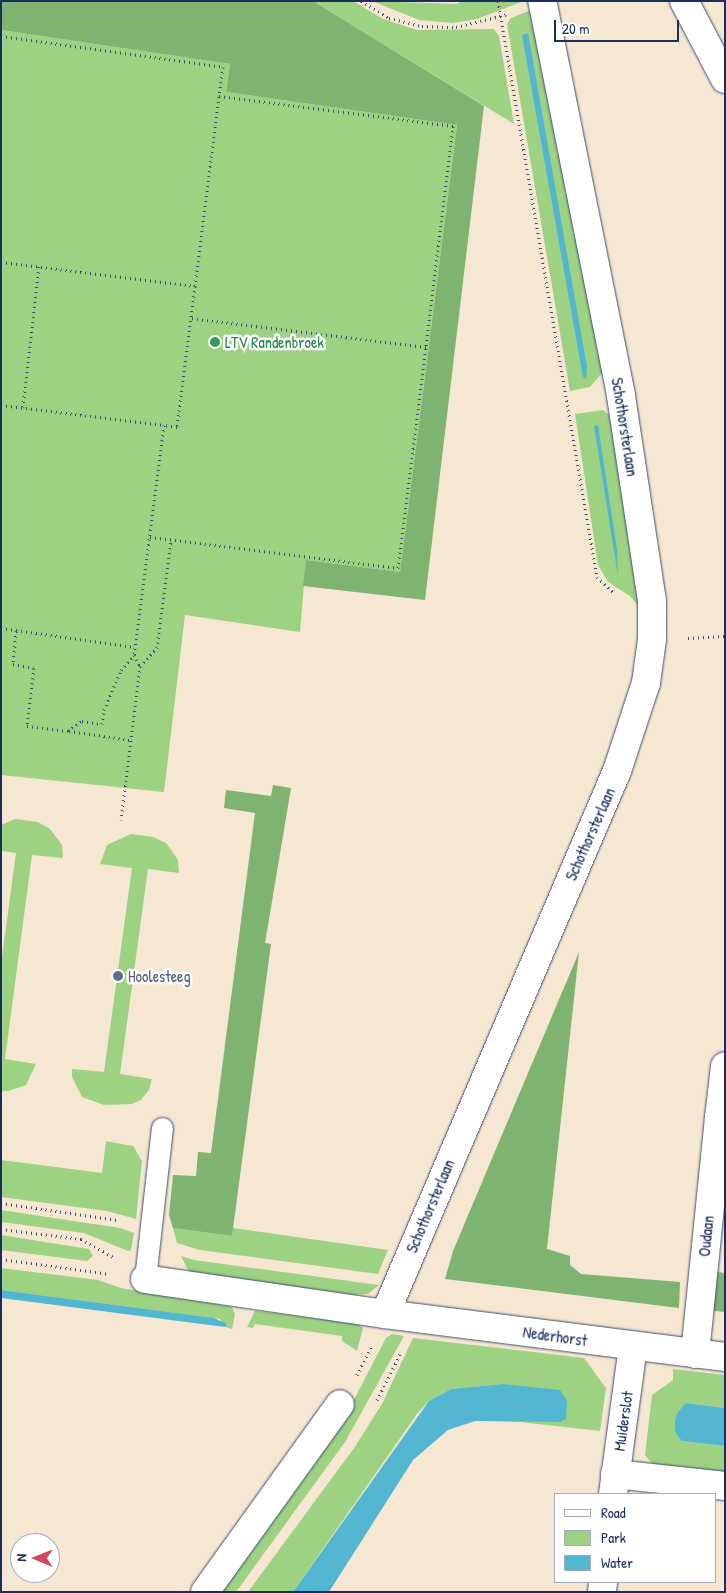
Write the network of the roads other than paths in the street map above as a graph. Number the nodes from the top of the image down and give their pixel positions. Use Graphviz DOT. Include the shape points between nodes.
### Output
graph roads {
  1 [pos="542,1"];
  2 [pos="684,1"];
  3 [pos="725,79"];
  4 [pos="725,1066"];
  5 [pos="722,1119"];
  6 [pos="162,1128"];
  7 [pos="145,1279"];
  8 [pos="385,1314"];
  9 [pos="633,1347"];
  10 [pos="694,1354"];
  11 [pos="725,1358"];
  12 [pos="340,1404"];
  13 [pos="614,1484"];
  14 [pos="725,1486"];
  15 [pos="205,1592"];
  1 -- 8 [label="street, Schothorsterlaan" via="621,395 652,601 652,640 646,683 617,771"];
  2 -- 3 [label="street"];
  4 -- 5 [label="street, Oudaan"];
  5 -- 10 [label="street, Oudaan"];
  6 -- 7 [label="lane"];
  7 -- 8 [label="street"];
  8 -- 9 [label="street, Nederhorst"];
  9 -- 10 [label="street, Nederhorst"];
  9 -- 13 [label="street, Muiderslot"];
  10 -- 11 [label="street, Nederhorst"];
  12 -- 15 [label="street"];
  13 -- 14 [label="street"];
}
